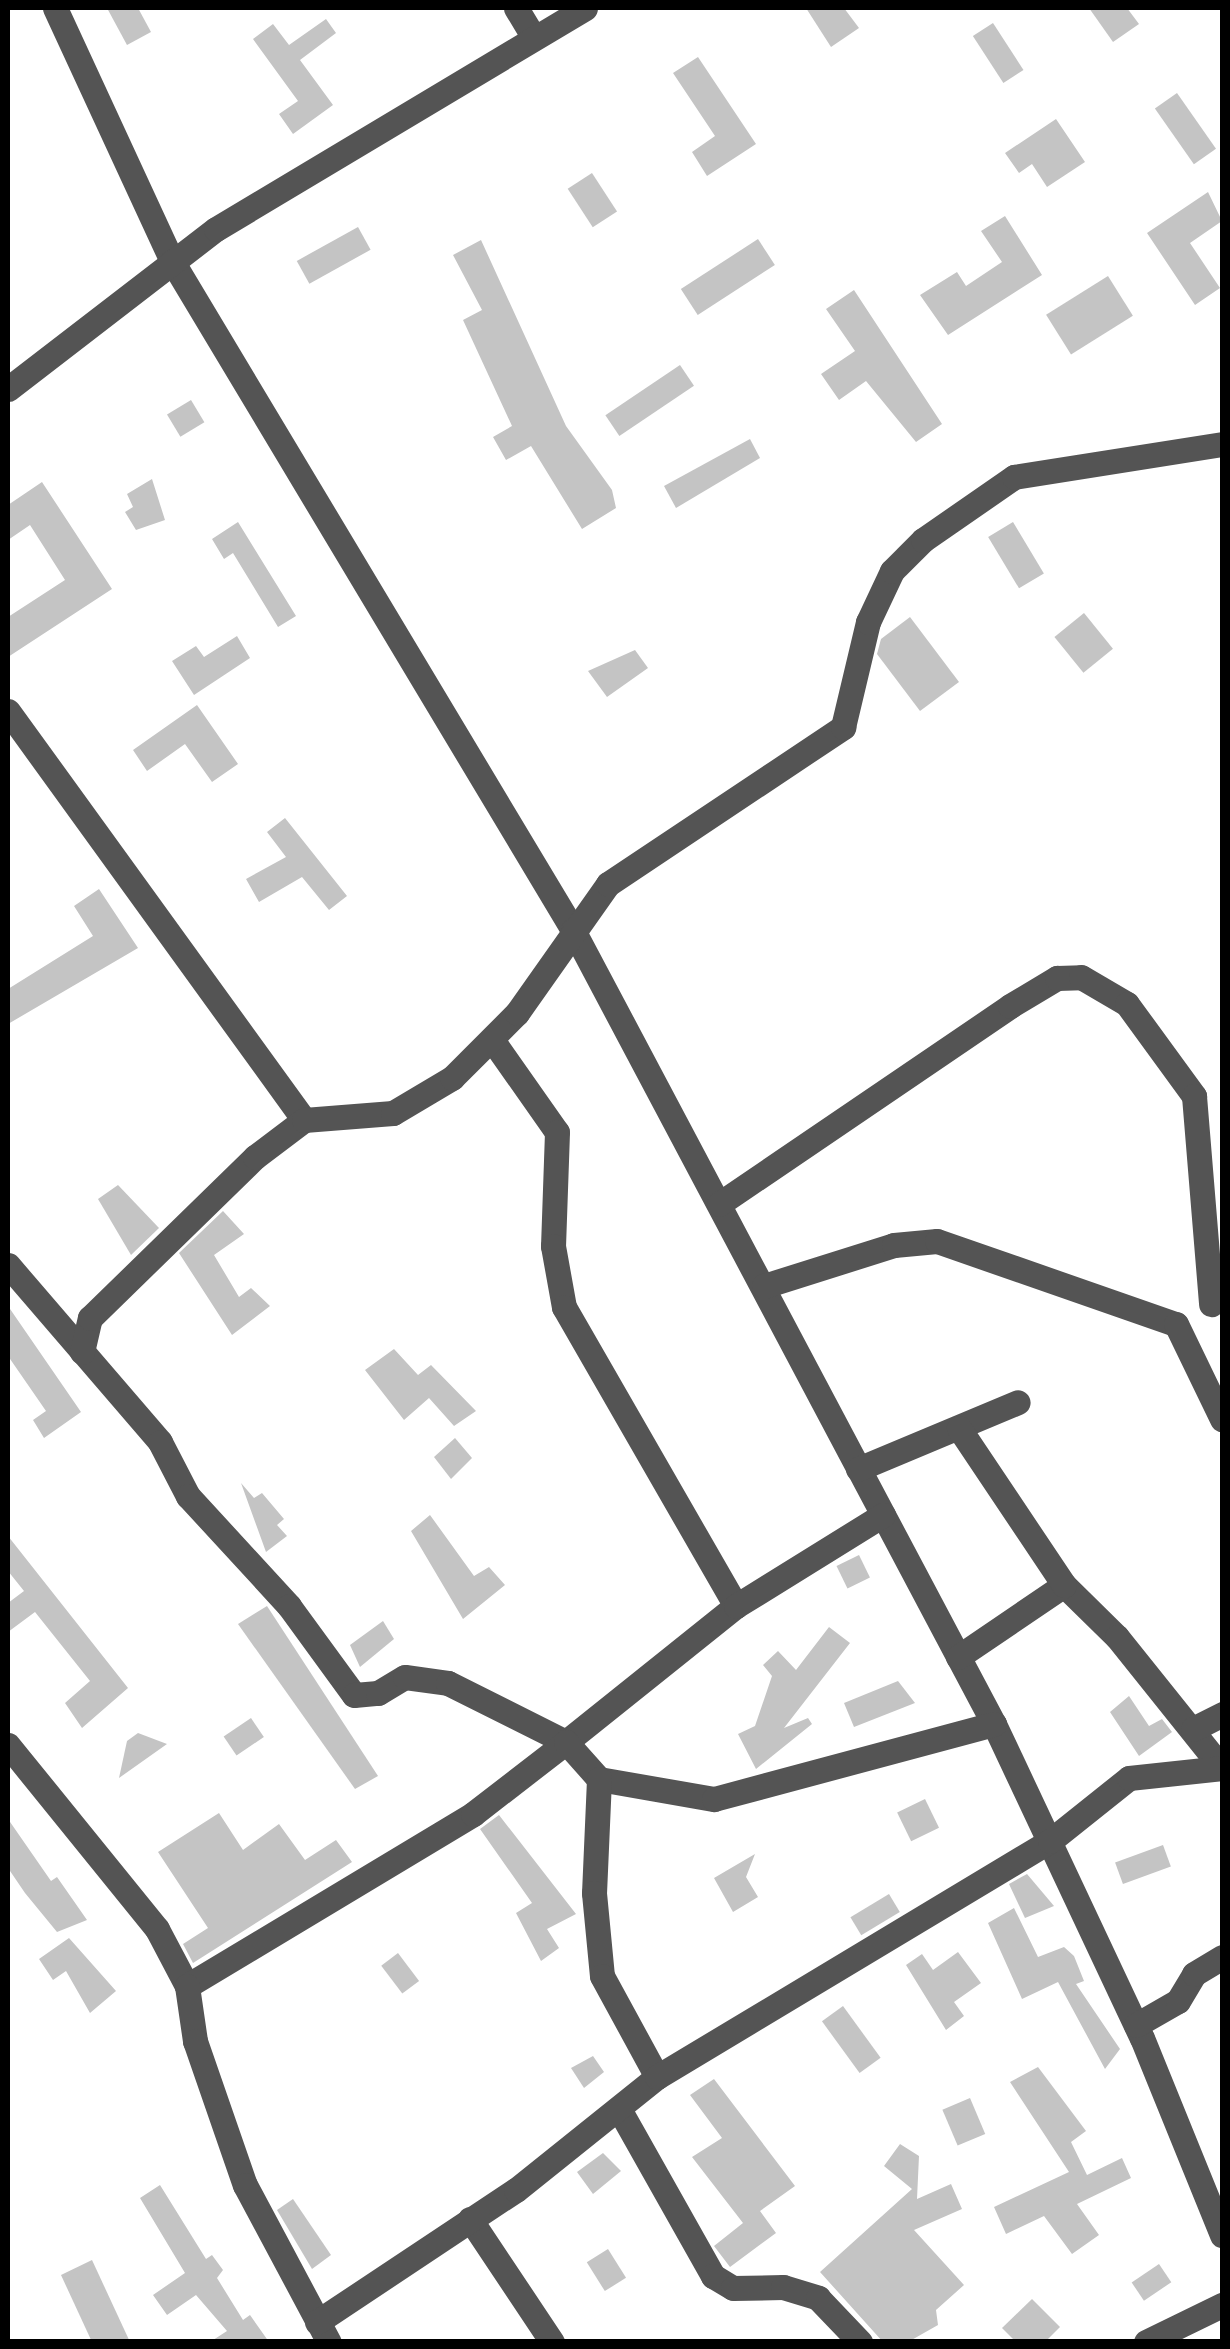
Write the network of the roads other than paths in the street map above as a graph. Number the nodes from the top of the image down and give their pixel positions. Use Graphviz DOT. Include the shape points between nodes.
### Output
graph roads {
  1 [pos="55,8"];
  2 [pos="516,8"];
  3 [pos="585,8"];
  4 [pos="533,36"];
  5 [pos="172,260"];
  6 [pos="8,389"];
  7 [pos="1222,444"];
  8 [pos="8,711"];
  9 [pos="573,930"];
  10 [pos="493,1041"];
  11 [pos="304,1120"];
  12 [pos="719,1204"];
  13 [pos="8,1265"];
  14 [pos="764,1286"];
  15 [pos="1217,1301"];
  16 [pos="1176,1324"];
  17 [pos="82,1352"];
  18 [pos="1018,1402"];
  19 [pos="1222,1419"];
  20 [pos="959,1428"];
  21 [pos="858,1470"];
  22 [pos="883,1516"];
  23 [pos="1064,1586"];
  24 [pos="736,1606"];
  25 [pos="958,1658"];
  26 [pos="1222,1714"];
  27 [pos="994,1724"];
  28 [pos="1194,1730"];
  29 [pos="566,1742"];
  30 [pos="8,1745"];
  31 [pos="1222,1768"];
  32 [pos="599,1779"];
  33 [pos="1050,1841"];
  34 [pos="1222,1957"];
  35 [pos="187,1986"];
  36 [pos="1136,2025"];
  37 [pos="657,2077"];
  38 [pos="619,2109"];
  39 [pos="470,2220"];
  40 [pos="1222,2235"];
  41 [pos="1222,2305"];
  42 [pos="323,2332"];
  43 [pos="552,2342"];
  44 [pos="860,2342"];
  45 [pos="1146,2342"];
  1 -- 5 [label="street"];
  2 -- 4 [label="street"];
  3 -- 4 [label="street"];
  4 -- 5 [label="street"];
  5 -- 6 [label="street"];
  5 -- 9 [label="street"];
  7 -- 9 [label="street" via="1014,477 961,510 892,571 865,632 843,727 608,884"];
  8 -- 11 [label="street"];
  9 -- 10 [label="street"];
  9 -- 12 [label="street"];
  10 -- 11 [label="street" via="452,1078 393,1112"];
  10 -- 24 [label="street" via="557,1132 552,1246 564,1307 593,1369"];
  11 -- 17 [label="street" via="164,1240 90,1318"];
  12 -- 14 [label="street"];
  12 -- 15 [label="street" via="1010,1006 1057,978 1081,977 1127,1004 1194,1096"];
  13 -- 17 [label="street"];
  14 -- 16 [label="street" via="894,1246 936,1241"];
  14 -- 21 [label="street"];
  15 -- 16 [label="street"];
  16 -- 19 [label="street"];
  17 -- 29 [label="street" via="160,1442 224,1542 289,1606 332,1676 354,1695 378,1694 405,1677 448,1684"];
  18 -- 20 [label="street"];
  20 -- 21 [label="street"];
  20 -- 23 [label="street"];
  21 -- 22 [label="street"];
  22 -- 24 [label="street"];
  22 -- 25 [label="street"];
  23 -- 25 [label="street"];
  23 -- 28 [label="street"];
  24 -- 29 [label="street"];
  25 -- 27 [label="street"];
  26 -- 28 [label="street"];
  27 -- 32 [label="street" via="746,1796 679,1796"];
  27 -- 33 [label="street"];
  28 -- 31 [label="street"];
  29 -- 32 [label="street"];
  29 -- 35 [label="street" via="474,1814"];
  30 -- 35 [label="street" via="39,1774 157,1929"];
  31 -- 33 [label="street" via="1138,1773"];
  32 -- 37 [label="street" via="594,1893 602,1976"];
  33 -- 36 [label="street"];
  33 -- 37 [label="street"];
  34 -- 36 [label="street" via="1194,1974 1178,2002"];
  35 -- 42 [label="street" via="195,2041 245,2185"];
  36 -- 40 [label="street"];
  37 -- 38 [label="street"];
  38 -- 39 [label="street"];
  38 -- 44 [label="street" via="713,2276 732,2288 802,2290 836,2311"];
  39 -- 42 [label="street"];
  39 -- 43 [label="street"];
  41 -- 45 [label="street"];
}
